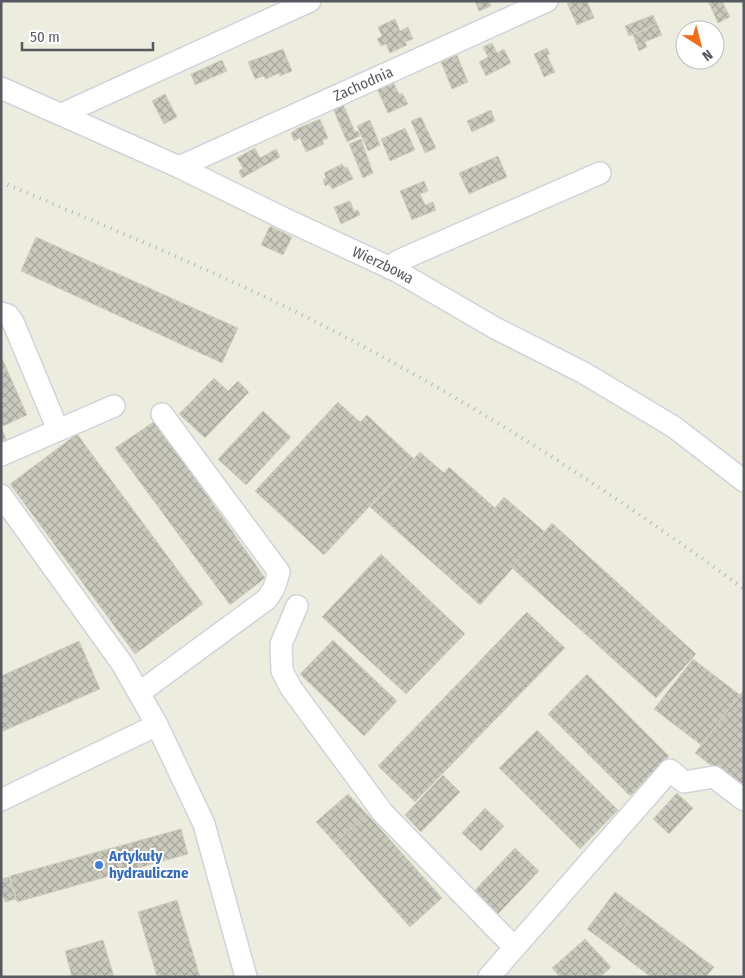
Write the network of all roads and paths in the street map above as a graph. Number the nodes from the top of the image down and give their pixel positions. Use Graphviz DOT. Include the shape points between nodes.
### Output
graph roads {
  1 [pos="310,1"];
  2 [pos="547,1"];
  3 [pos="1,88"];
  4 [pos="62,114"];
  5 [pos="179,166"];
  6 [pos="600,173"];
  7 [pos="390,268"];
  8 [pos="1,313"];
  9 [pos="114,406"];
  10 [pos="162,414"];
  11 [pos="58,430"];
  12 [pos="1,455"];
  13 [pos="744,481"];
  14 [pos="1,495"];
  15 [pos="297,606"];
  16 [pos="139,692"];
  17 [pos="157,725"];
  18 [pos="1,800"];
  19 [pos="744,800"];
  20 [pos="514,947"];
  21 [pos="246,977"];
  22 [pos="488,977"];
  1 -- 4 [label="street"];
  2 -- 5 [label="street, Zachodnia"];
  3 -- 4 [label="street, Wierzbowa"];
  4 -- 5 [label="street, Wierzbowa"];
  5 -- 7 [label="street, Wierzbowa"];
  6 -- 7 [label="street" via="398,261"];
  7 -- 13 [label="street, Wierzbowa" via="674,427"];
  8 -- 11 [label="street" via="8,314 13,322"];
  9 -- 11 [label="street"];
  10 -- 16 [label="street" via="279,572 266,599"];
  11 -- 12 [label="street"];
  14 -- 16 [label="street"];
  15 -- 20 [label="street" via="281,644 282,671 291,688 383,813"];
  16 -- 17 [label="street"];
  17 -- 18 [label="street"];
  17 -- 21 [label="street" via="204,824"];
  19 -- 20 [label="street" via="714,777 684,782 670,770"];
  20 -- 22 [label="street"];
}
